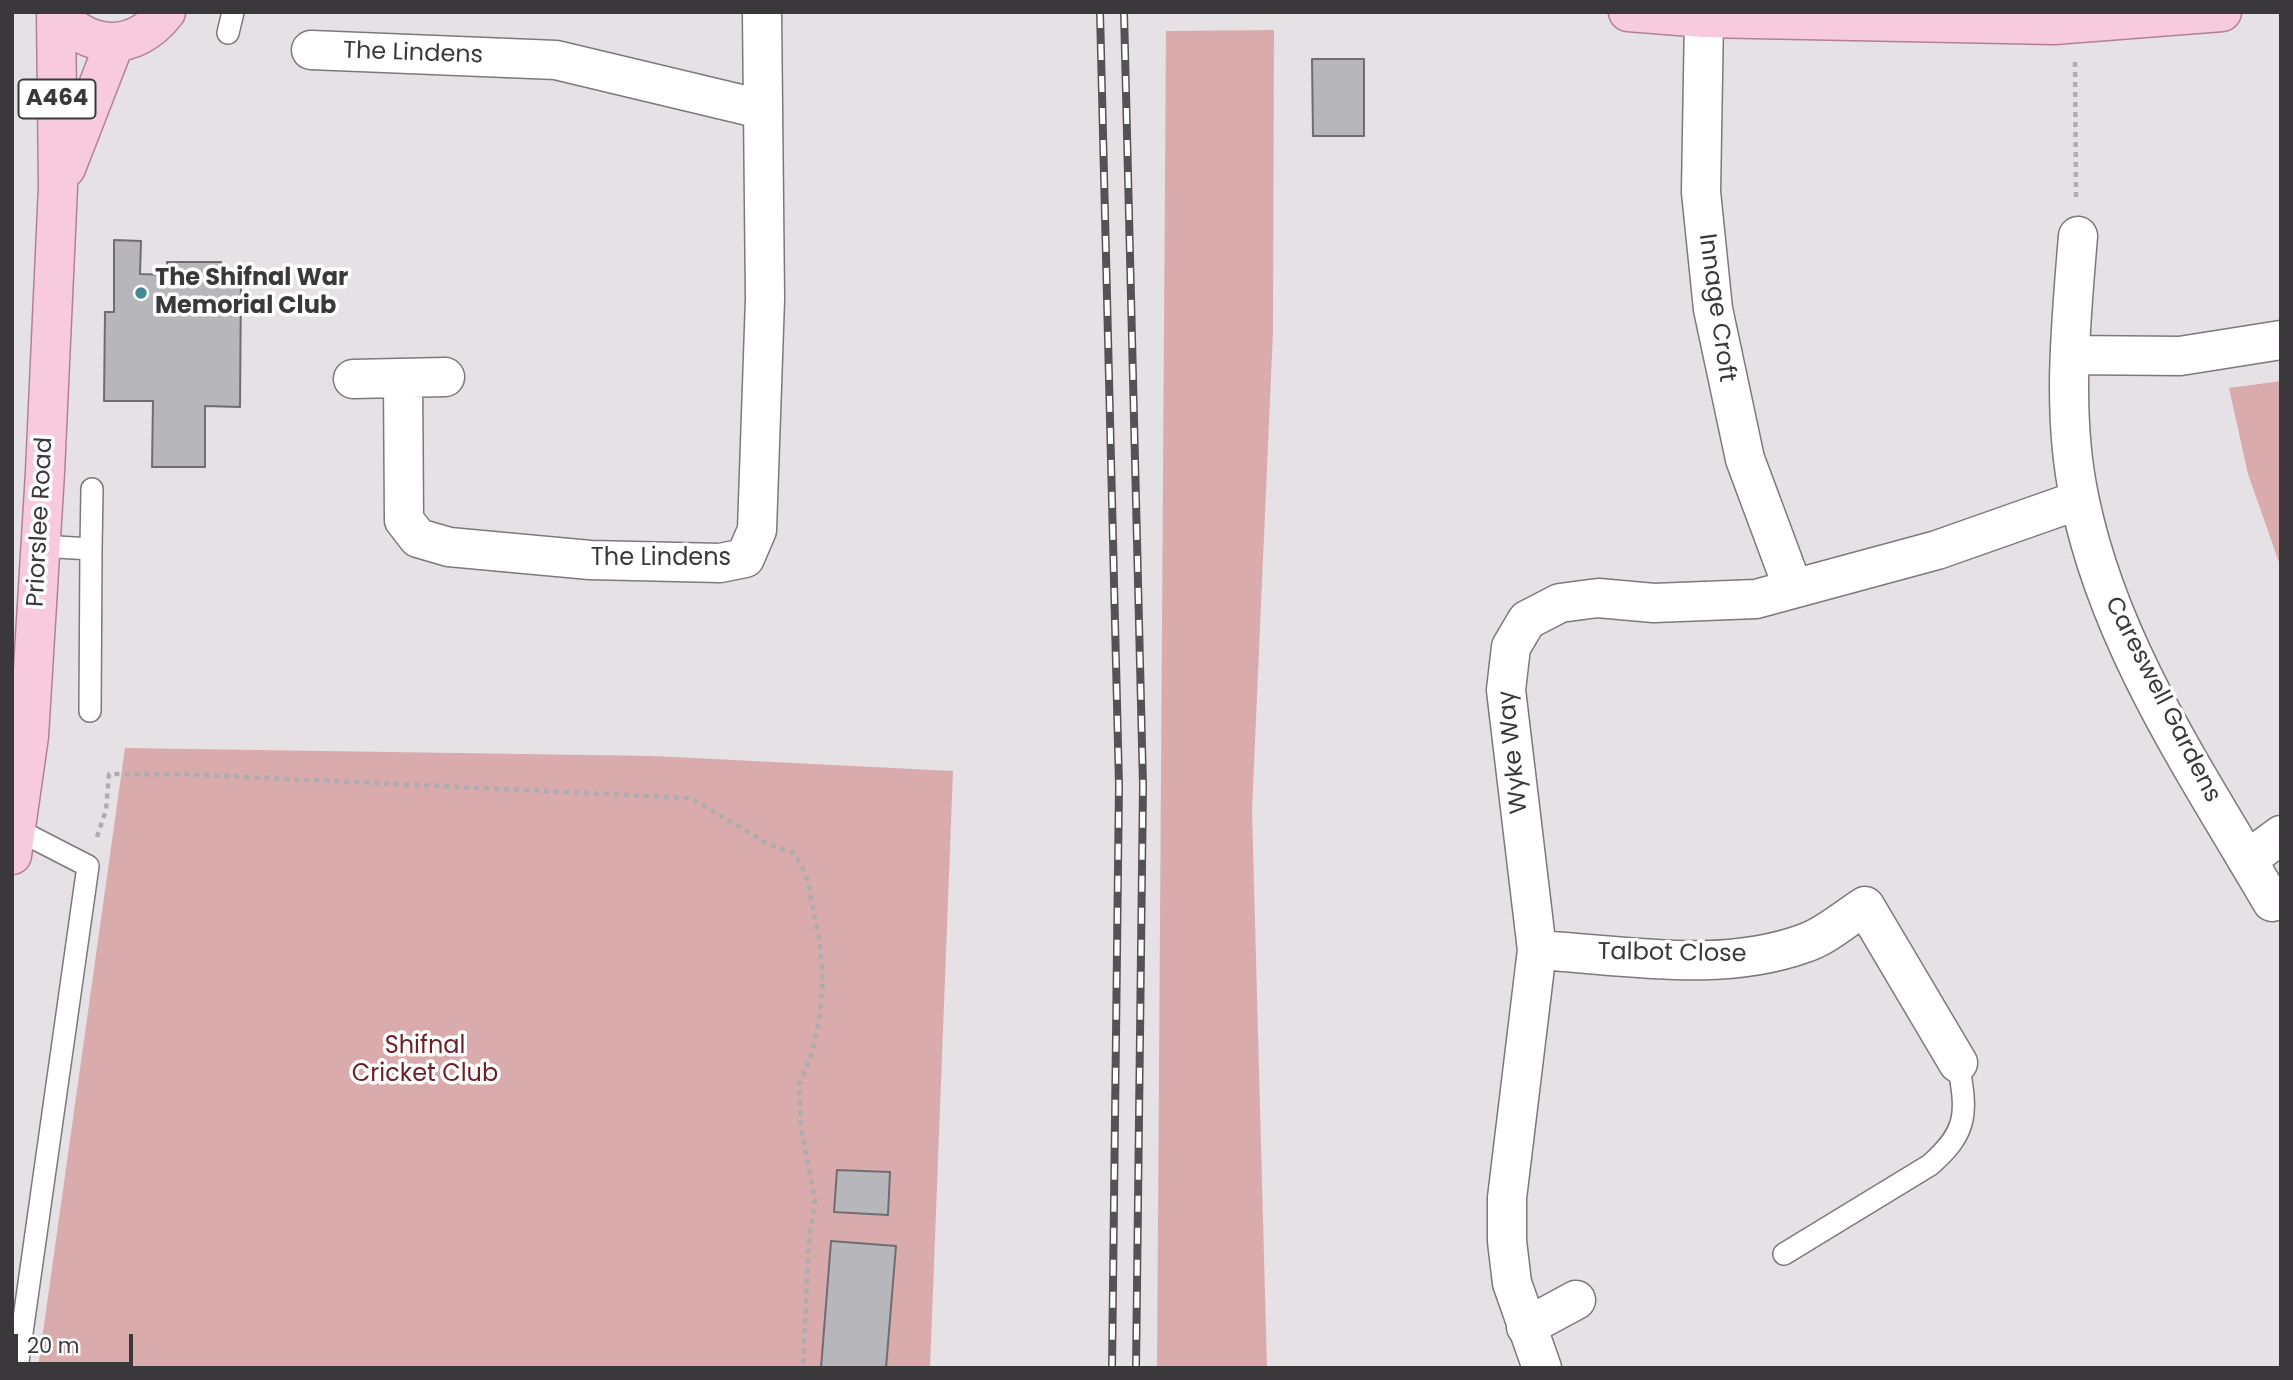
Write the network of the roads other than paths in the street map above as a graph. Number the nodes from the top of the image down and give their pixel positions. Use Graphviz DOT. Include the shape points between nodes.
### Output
graph roads {
  1 [pos="56,12"];
  2 [pos="166,12"];
  3 [pos="762,12"];
  4 [pos="1628,12"];
  5 [pos="2222,12"];
  6 [pos="1704,18"];
  7 [pos="115,42"];
  8 [pos="311,50"];
  9 [pos="761,109"];
  10 [pos="58,187"];
  11 [pos="2078,236"];
  12 [pos="2281,340"];
  13 [pos="2070,355"];
  14 [pos="445,377"];
  15 [pos="403,378"];
  16 [pos="353,379"];
  17 [pos="92,489"];
  18 [pos="2079,500"];
  19 [pos="40,546"];
  20 [pos="91,549"];
  21 [pos="1793,588"];
  22 [pos="90,711"];
  23 [pos="2281,835"];
  24 [pos="14,842"];
  25 [pos="2248,860"];
  26 [pos="2272,902"];
  27 [pos="1538,950"];
  28 [pos="1958,1063"];
  29 [pos="1784,1254"];
  30 [pos="1576,1300"];
  31 [pos="1526,1327"];
  32 [pos="17,1368"];
  33 [pos="1542,1368"];
  1 -- 7 [label="main road, A464" via="82,35"];
  1 -- 10 [label="main road, Priorslee Road / A464"];
  2 -- 7 [label="main road" via="144,34"];
  3 -- 9 [label="street, The Lindens"];
  4 -- 6 [label="main road"];
  5 -- 6 [label="main road" via="2077,23"];
  6 -- 21 [label="street, Innage Croft" via="1701,192 1713,309 1745,460"];
  7 -- 10 [label="main road, Priorslee Road / A464"];
  8 -- 9 [label="street, The Lindens" via="556,60"];
  9 -- 15 [label="street, The Lindens" via="765,299 757,530 745,558 720,563 590,560 449,547 418,538 404,520"];
  10 -- 19 [label="main road, Priorslee Road / A464"];
  11 -- 13 [label="street, Careswell Gardens"];
  12 -- 13 [label="street" via="2180,356"];
  13 -- 18 [label="street, Careswell Gardens" via="2070,425"];
  14 -- 15 [label="street"];
  15 -- 16 [label="street"];
  17 -- 20 [label="lane"];
  18 -- 21 [label="street, Wyke Way" via="1937,550"];
  18 -- 25 [label="street, Careswell Gardens" via="2116,621"];
  19 -- 20 [label="lane"];
  19 -- 24 [label="main road, Priorslee Road / A464" via="29,736"];
  20 -- 22 [label="lane"];
  21 -- 27 [label="street, Wyke Way" via="1714,603 1598,598 1560,603 1527,620 1511,647 1506,690"];
  23 -- 25 [label="street"];
  24 -- 32 [label="lane" via="88,866"];
  25 -- 26 [label="street, Careswell Gardens"];
  27 -- 28 [label="street, Talbot Close" via="1691,960 1767,955 1808,943 1865,906"];
  27 -- 31 [label="street, Wyke Way" via="1507,1198 1512,1283"];
  28 -- 29 [label="lane" via="1965,1105 1956,1140 1946,1151 1930,1166"];
  30 -- 31 [label="street"];
  31 -- 33 [label="street, Wyke Way"];
}
